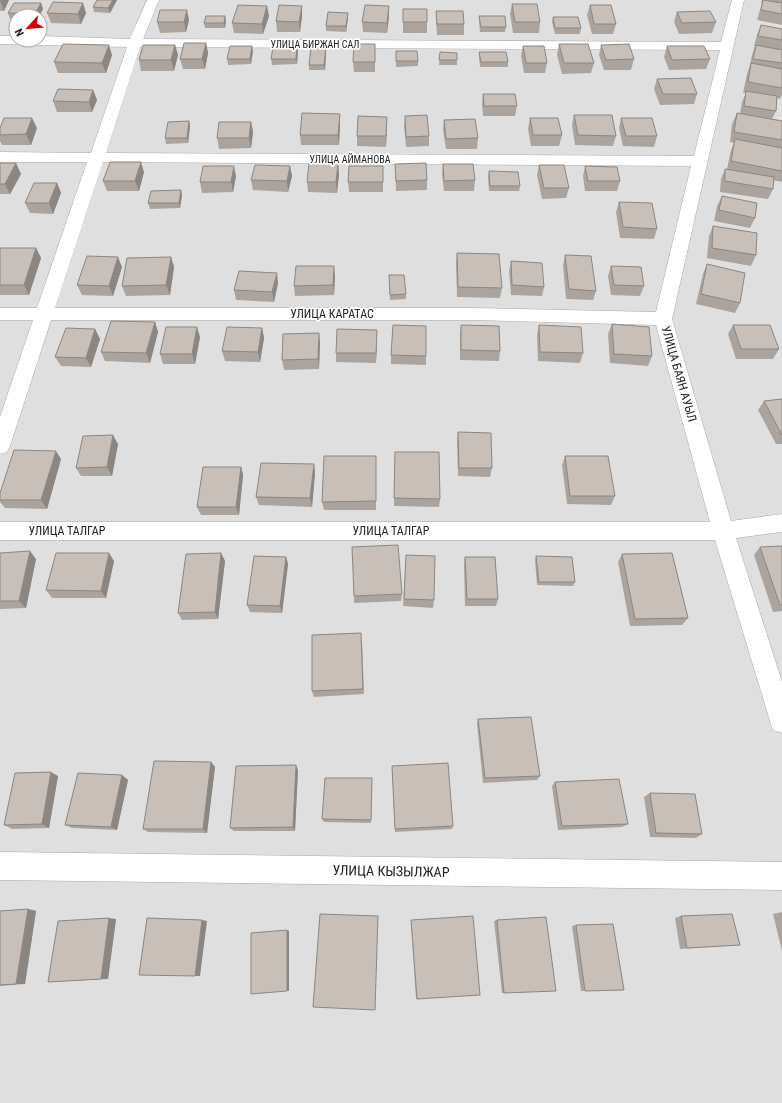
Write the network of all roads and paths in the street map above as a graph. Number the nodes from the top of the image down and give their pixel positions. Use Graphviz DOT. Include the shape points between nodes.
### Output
graph roads {
  1 [pos="153,0"];
  2 [pos="738,0"];
  3 [pos="0,40"];
  4 [pos="135,43"];
  5 [pos="727,46"];
  6 [pos="0,157"];
  7 [pos="97,158"];
  8 [pos="699,161"];
  9 [pos="0,314"];
  10 [pos="45,314"];
  11 [pos="663,319"];
  12 [pos="0,446"];
  13 [pos="782,523"];
  14 [pos="0,531"];
  15 [pos="723,531"];
  16 [pos="782,720"];
  17 [pos="0,866"];
  18 [pos="782,876"];
  1 -- 4 [label="street"];
  2 -- 5 [label="street, УЛИЦА БАЯН АУЫЛ"];
  3 -- 4 [label="street, УЛИЦА БИРЖАН САЛ"];
  4 -- 5 [label="street, УЛИЦА БИРЖАН САЛ"];
  4 -- 7 [label="street"];
  5 -- 8 [label="street, УЛИЦА БАЯН АУЫЛ"];
  6 -- 7 [label="street, УЛИЦА АЙМАНОВА"];
  7 -- 8 [label="street, УЛИЦА АЙМАНОВА"];
  7 -- 10 [label="street"];
  8 -- 11 [label="street, УЛИЦА БАЯН АУЫЛ"];
  9 -- 10 [label="street, УЛИЦА КАРАТАС"];
  10 -- 11 [label="street, УЛИЦА КАРАТАС" via="474,314"];
  10 -- 12 [label="street"];
  11 -- 15 [label="street, УЛИЦА БАЯН АУЫЛ"];
  13 -- 15 [label="street, УЛИЦА ТАЛГАР"];
  14 -- 15 [label="street, УЛИЦА ТАЛГАР"];
  15 -- 16 [label="street, УЛИЦА БАЯН АУЫЛ"];
  17 -- 18 [label="street, УЛИЦА КЫЗЫЛЖАР"];
}
